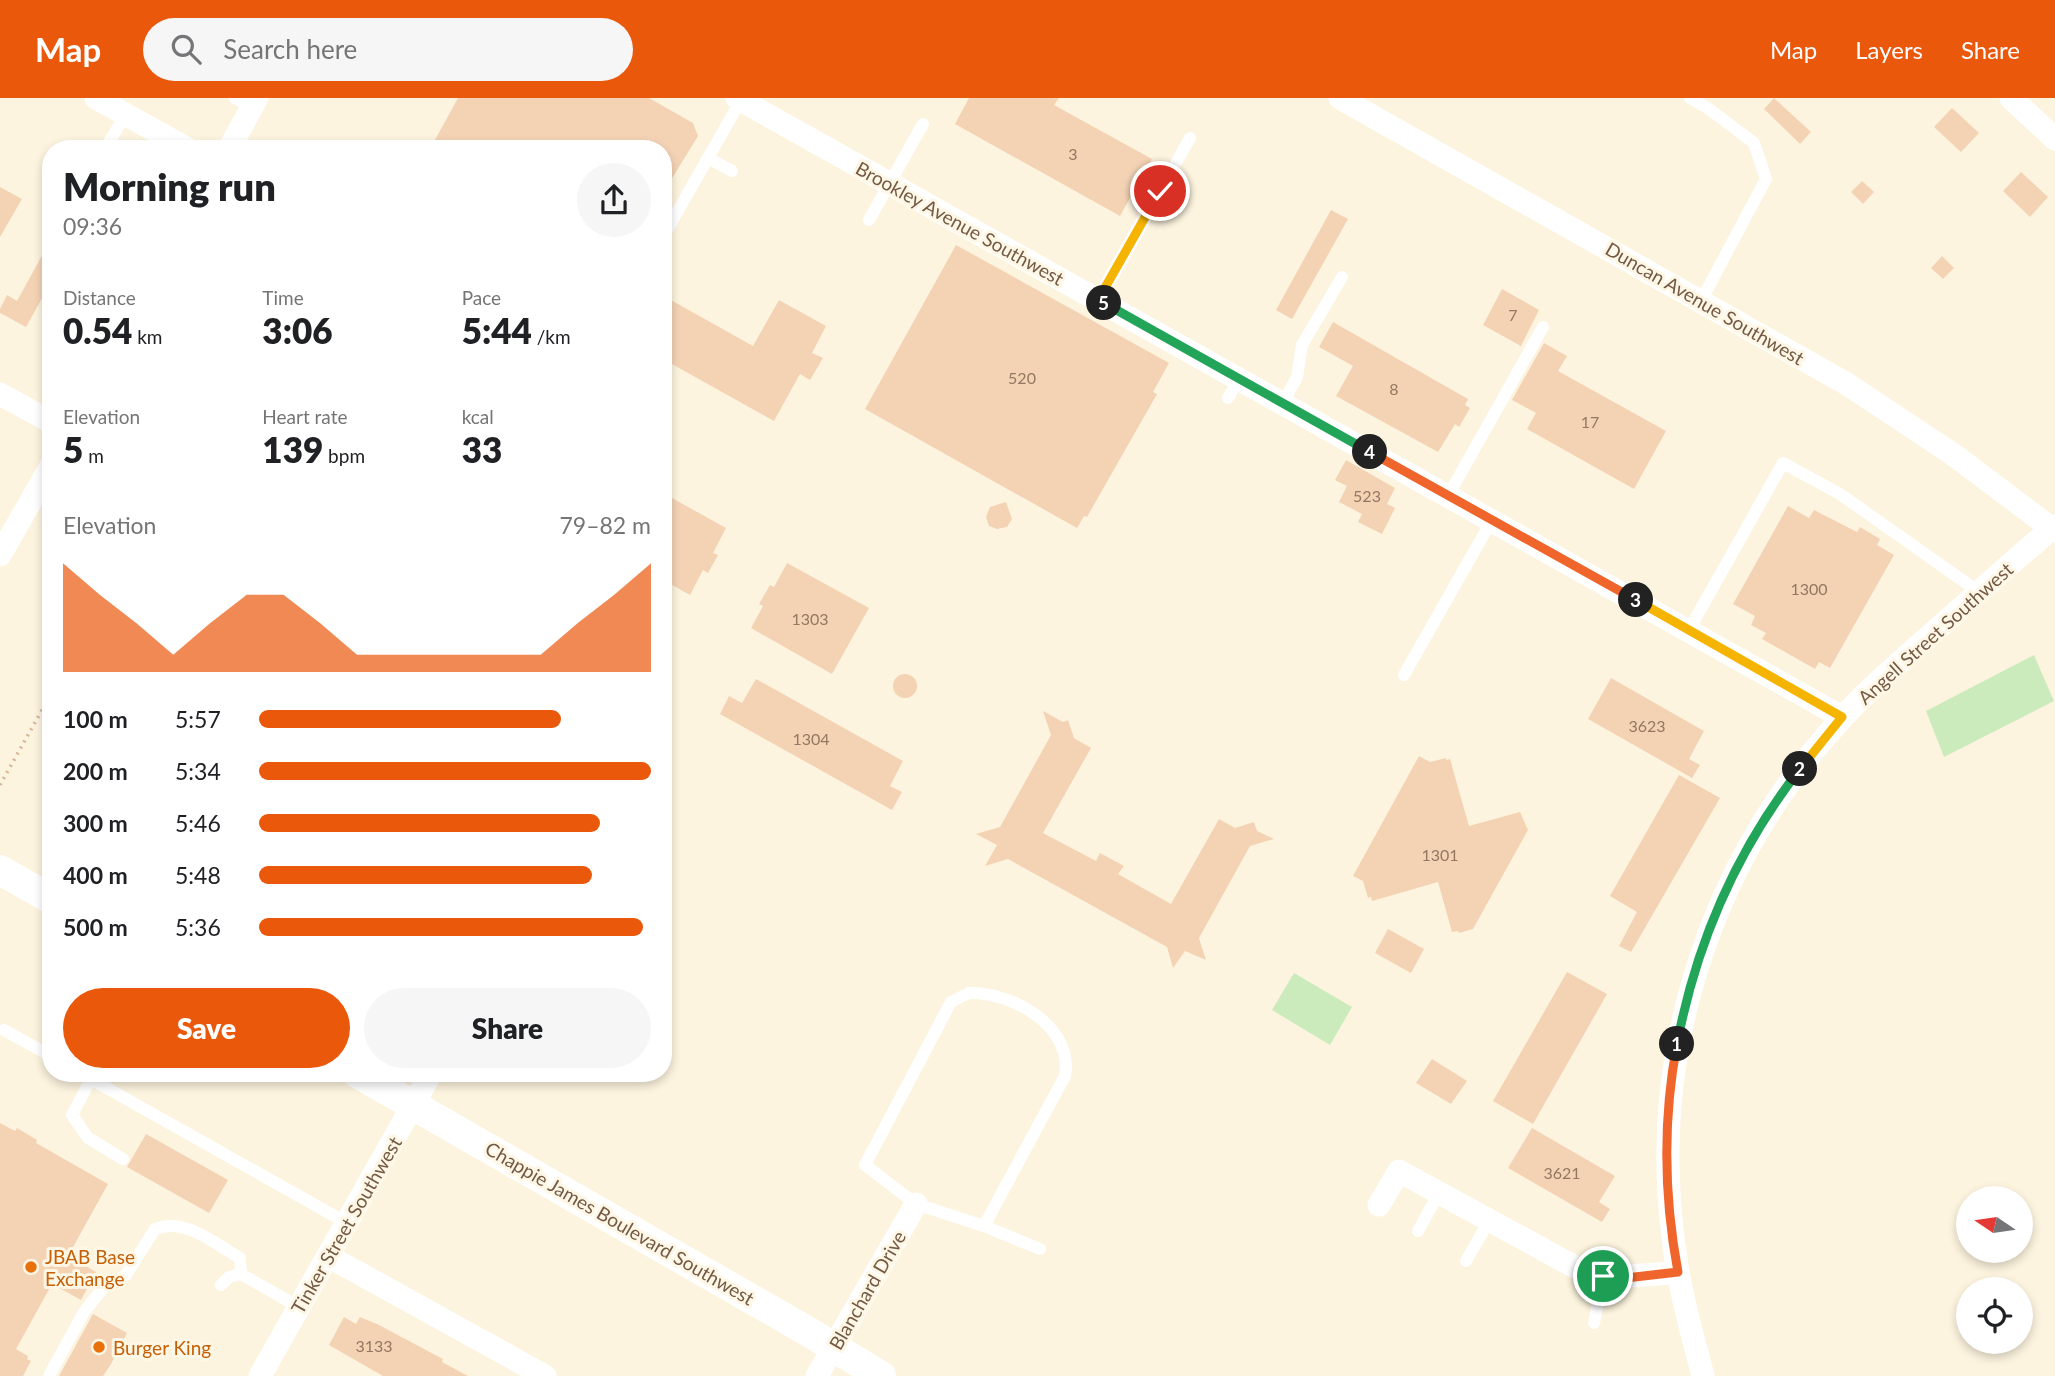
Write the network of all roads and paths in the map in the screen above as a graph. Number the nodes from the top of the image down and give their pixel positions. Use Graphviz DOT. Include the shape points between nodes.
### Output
graph roads {
  1 [pos="96,98"];
  2 [pos="1340,98"];
  3 [pos="1690,98"];
  4 [pos="2011,98"];
  5 [pos="739,99"];
  6 [pos="248,101"];
  7 [pos="126,114"];
  8 [pos="923,124"];
  9 [pos="1190,138"];
  10 [pos="2055,139"];
  11 [pos="110,140"];
  12 [pos="172,140"];
  13 [pos="233,140"];
  14 [pos="708,158"];
  15 [pos="732,172"];
  16 [pos="890,184"];
  17 [pos="869,220"];
  18 [pos="672,221"];
  19 [pos="1342,277"];
  20 [pos="1098,300"];
  21 [pos="1701,301"];
  22 [pos="1543,327"];
  23 [pos="0,394"];
  24 [pos="1283,403"];
  25 [pos="42,417"];
  26 [pos="42,482"];
  27 [pos="1448,496"];
  28 [pos="1492,520"];
  29 [pos="2054,528"];
  30 [pos="0,555"];
  31 [pos="1979,592"];
  32 [pos="1689,630"];
  33 [pos="1404,675"];
  34 [pos="42,712"];
  35 [pos="1842,717"];
  36 [pos="0,785"];
  37 [pos="0,870"];
  38 [pos="42,894"];
  39 [pos="4,1030"];
  40 [pos="42,1051"];
  41 [pos="84,1082"];
  42 [pos="97,1082"];
  43 [pos="373,1082"];
  44 [pos="426,1082"];
  45 [pos="413,1105"];
  46 [pos="123,1159"];
  47 [pos="1439,1193"];
  48 [pos="916,1204"];
  49 [pos="1379,1205"];
  50 [pos="1489,1221"];
  51 [pos="347,1223"];
  52 [pos="984,1226"];
  53 [pos="1418,1231"];
  54 [pos="1040,1248"];
  55 [pos="328,1256"];
  56 [pos="1466,1261"];
  57 [pos="1678,1272"];
  58 [pos="241,1274"];
  59 [pos="1603,1276"];
  60 [pos="221,1285"];
  61 [pos="299,1307"];
  62 [pos="1594,1323"];
  63 [pos="834,1346"];
  64 [pos="519,1370"];
  65 [pos="49,1376"];
  66 [pos="260,1376"];
  67 [pos="545,1376"];
  68 [pos="817,1376"];
  69 [pos="881,1376"];
  70 [pos="1703,1376"];
  1 -- 7 [label="street"];
  2 -- 21 [label="street, Duncan Avenue Southwest"];
  3 -- 21 [label="lane" via="1754,143 1766,179"];
  4 -- 10 [label="street"];
  5 -- 14 [label="lane"];
  5 -- 16 [label="street, Brookley Avenue Southwest"];
  6 -- 13 [label="street"];
  7 -- 11 [label="lane"];
  7 -- 12 [label="street"];
  8 -- 16 [label="lane"];
  9 -- 20 [label="lane"];
  14 -- 15 [label="lane"];
  14 -- 18 [label="lane"];
  16 -- 17 [label="lane"];
  16 -- 20 [label="street, Brookley Avenue Southwest"];
  19 -- 24 [label="lane" via="1302,345 1297,377"];
  20 -- 24 [label="street, Brookley Avenue Southwest" via="1234,388"];
  21 -- 29 [label="street, Duncan Avenue Southwest" via="1879,405"];
  22 -- 27 [label="lane"];
  23 -- 25 [label="street"];
  24 -- 27 [label="street, Brookley Avenue Southwest"];
  26 -- 30 [label="street"];
  27 -- 28 [label="street, Brookley Avenue Southwest"];
  28 -- 32 [label="street, Brookley Avenue Southwest"];
  28 -- 33 [label="lane"];
  29 -- 31 [label="street, Angell Street Southwest"];
  31 -- 32 [label="lane" via="1840,494 1783,463"];
  31 -- 35 [label="street, Angell Street Southwest"];
  32 -- 35 [label="street, Brookley Avenue Southwest"];
  34 -- 36 [label="path"];
  35 -- 57 [label="street, Angell Street Southwest" via="1762,822 1710,925 1696,968 1676,1049 1669,1117 1668,1182"];
  37 -- 38 [label="street"];
  39 -- 40 [label="lane"];
  41 -- 46 [label="lane" via="72,1115 88,1138"];
  42 -- 51 [label="lane"];
  43 -- 45 [label="street, Chappie James Boulevard Southwest"];
  44 -- 45 [label="street, Tinker Street Southwest"];
  45 -- 51 [label="street, Tinker Street Southwest"];
  45 -- 63 [label="street, Chappie James Boulevard Southwest"];
  47 -- 49 [label="street" via="1399,1171"];
  47 -- 50 [label="street"];
  47 -- 53 [label="lane"];
  48 -- 52 [label="lane"];
  48 -- 52 [label="lane" via="865,1165 951,1002 969,993 995,996 1042,1020 1064,1046 1068,1063"];
  48 -- 63 [label="street, Blanchard Drive"];
  50 -- 56 [label="lane"];
  50 -- 59 [label="street" via="1575,1268"];
  51 -- 55 [label="street, Tinker Street Southwest"];
  52 -- 54 [label="lane"];
  55 -- 61 [label="street, Tinker Street Southwest"];
  55 -- 64 [label="street"];
  57 -- 59 [label="street"];
  57 -- 70 [label="street, Angell Street Southwest"];
  58 -- 60 [label="lane"];
  58 -- 61 [label="lane"];
  58 -- 65 [label="lane" via="240,1258 188,1228 155,1229 126,1275 105,1286 85,1312"];
  59 -- 62 [label="lane"];
  61 -- 66 [label="street, Tinker Street Southwest"];
  63 -- 68 [label="street, Blanchard Drive"];
  63 -- 69 [label="street, Chappie James Boulevard Southwest"];
  64 -- 67 [label="street"];
}
